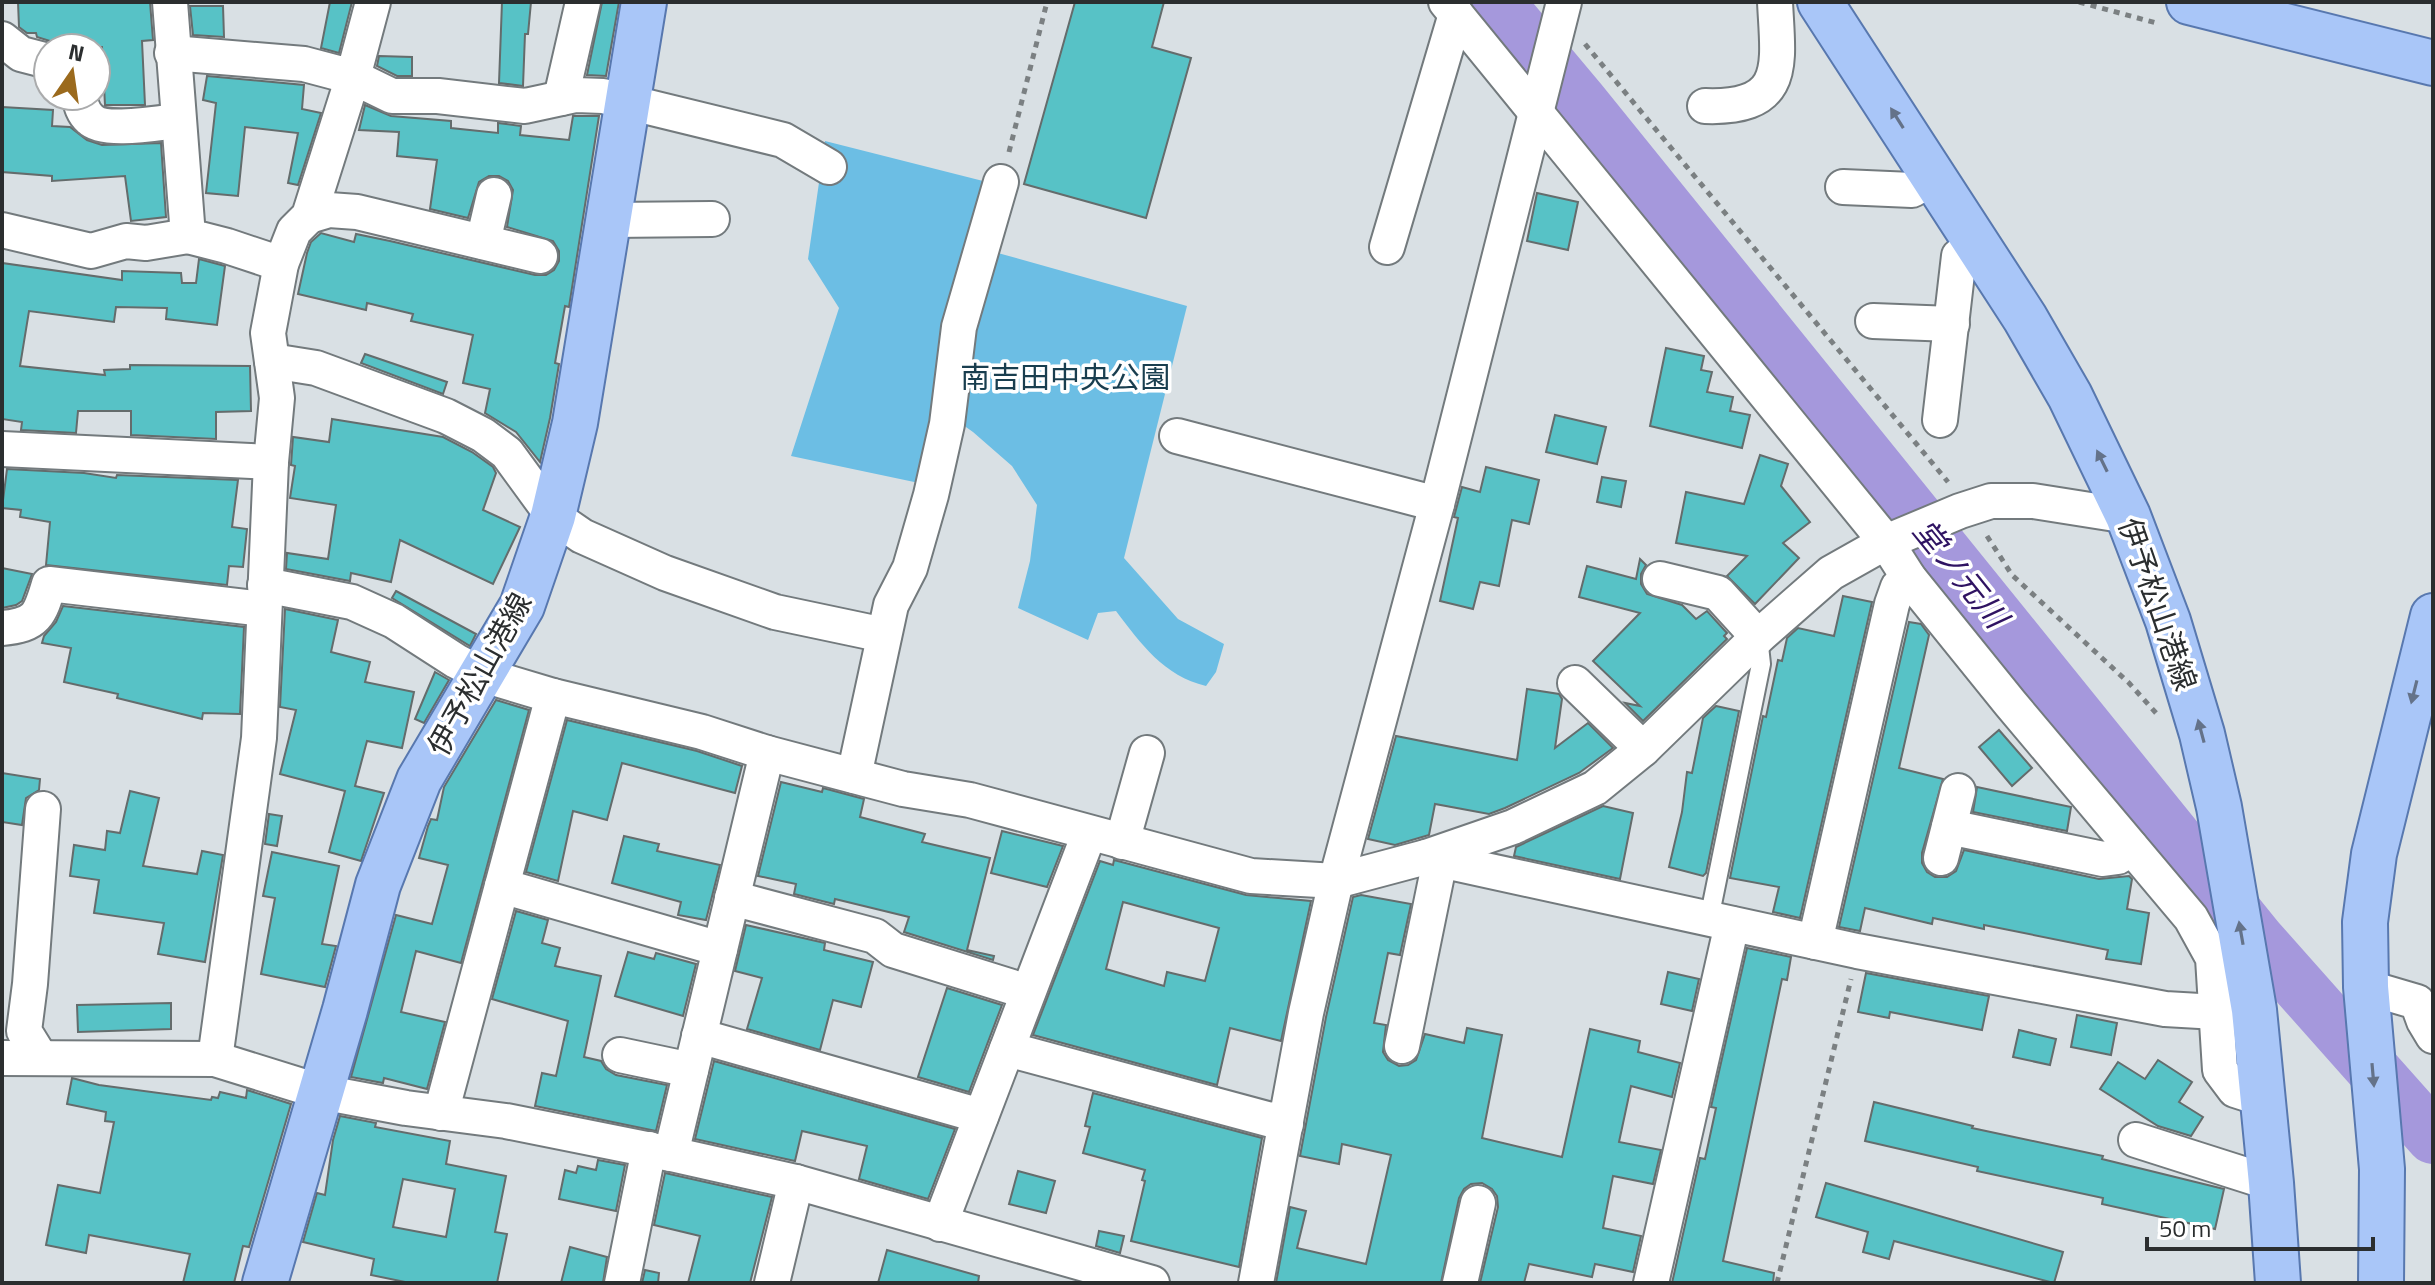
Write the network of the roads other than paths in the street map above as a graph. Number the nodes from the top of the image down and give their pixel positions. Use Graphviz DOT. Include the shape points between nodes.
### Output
graph roads {
  1 [pos="170,2"];
  2 [pos="373,2"];
  3 [pos="583,2"];
  4 [pos="644,2"];
  5 [pos="1775,2"];
  6 [pos="1820,2"];
  7 [pos="2216,5"];
  8 [pos="1451,8"];
  9 [pos="1561,13"];
  10 [pos="2,39"];
  11 [pos="172,53"];
  12 [pos="32,57"];
  13 [pos="2433,63"];
  14 [pos="353,77"];
  15 [pos="561,98"];
  16 [pos="629,101"];
  17 [pos="1537,102"];
  18 [pos="1705,106"];
  19 [pos="84,112"];
  20 [pos="178,121"];
  21 [pos="829,167"];
  22 [pos="1934,177"];
  23 [pos="1001,182"];
  24 [pos="1843,187"];
  25 [pos="494,195"];
  26 [pos="309,216"];
  27 [pos="712,219"];
  28 [pos="610,220"];
  29 [pos="2,230"];
  30 [pos="188,236"];
  31 [pos="483,242"];
  32 [pos="1976,243"];
  33 [pos="1387,247"];
  34 [pos="540,256"];
  35 [pos="281,264"];
  36 [pos="1873,321"];
  37 [pos="1952,324"];
  38 [pos="272,361"];
  39 [pos="1940,420"];
  40 [pos="1177,436"];
  41 [pos="2,449"];
  42 [pos="271,462"];
  43 [pos="1437,504"];
  44 [pos="553,516"];
  45 [pos="2128,516"];
  46 [pos="1890,541"];
  47 [pos="1909,578"];
  48 [pos="1660,579"];
  49 [pos="264,597"];
  50 [pos="2433,616"];
  51 [pos="2,628"];
  52 [pos="884,635"];
  53 [pos="1758,637"];
  54 [pos="483,675"];
  55 [pos="1575,683"];
  56 [pos="553,696"];
  57 [pos="1643,749"];
  58 [pos="767,753"];
  59 [pos="1147,753"];
  60 [pos="854,776"];
  61 [pos="1958,791"];
  62 [pos="43,809"];
  63 [pos="1089,834"];
  64 [pos="1122,842"];
  65 [pos="2131,847"];
  66 [pos="1433,858"];
  67 [pos="1336,881"];
  68 [pos="502,886"];
  69 [pos="732,898"];
  70 [pos="1720,921"];
  71 [pos="1815,942"];
  72 [pos="720,949"];
  73 [pos="1028,992"];
  74 [pos="2366,992"];
  75 [pos="2236,1011"];
  76 [pos="699,1036"];
  77 [pos="2433,1036"];
  78 [pos="1402,1046"];
  79 [pos="1007,1049"];
  80 [pos="620,1055"];
  81 [pos="40,1057"];
  82 [pos="2,1058"];
  83 [pos="215,1059"];
  84 [pos="691,1070"];
  85 [pos="321,1092"];
  86 [pos="441,1113"];
  87 [pos="981,1116"];
  88 [pos="1286,1124"];
  89 [pos="2136,1140"];
  90 [pos="660,1152"];
  91 [pos="796,1182"];
  92 [pos="2271,1183"];
  93 [pos="1478,1203"];
  94 [pos="940,1224"];
  95 [pos="1060,1271"];
  96 [pos="265,1283"];
  97 [pos="622,1283"];
  98 [pos="772,1283"];
  99 [pos="1152,1283"];
  100 [pos="1256,1283"];
  101 [pos="1460,1283"];
  102 [pos="1651,1283"];
  103 [pos="2278,1283"];
  104 [pos="2381,1283"];
  1 -- 11 [label="street"];
  2 -- 14 [label="street"];
  3 -- 15 [label="street"];
  4 -- 16 [label="main road, 伊予松山港線"];
  5 -- 18 [label="street" via="1779,54 1766,90 1745,102"];
  22 -- 6 [label="main road, 伊予松山港線, one-way"];
  7 -- 13 [label="main road"];
  8 -- 17 [label="street"];
  8 -- 33 [label="street"];
  9 -- 17 [label="street"];
  10 -- 12 [label="street"];
  11 -- 14 [label="street" via="304,64"];
  11 -- 20 [label="street"];
  14 -- 15 [label="street" via="392,96 525,106"];
  14 -- 26 [label="street"];
  15 -- 16 [label="street"];
  16 -- 21 [label="street" via="783,140"];
  16 -- 28 [label="main road, 伊予松山港線"];
  17 -- 43 [label="street"];
  17 -- 46 [label="street"];
  19 -- 20 [label="street" via="92,122 106,126"];
  20 -- 30 [label="street"];
  22 -- 24 [label="street" via="1912,190"];
  22 -- 32 [label="main road, 伊予松山港線"];
  23 -- 52 [label="street" via="959,327 947,424 931,495"];
  25 -- 31 [label="street"];
  26 -- 31 [label="street" via="329,210 357,212"];
  26 -- 35 [label="street" via="294,231"];
  27 -- 28 [label="street"];
  28 -- 44 [label="main road, 伊予松山港線" via="575,423"];
  29 -- 30 [label="street" via="91,251 126,241"];
  30 -- 35 [label="street"];
  31 -- 34 [label="street"];
  32 -- 37 [label="street" via="1959,256"];
  45 -- 32 [label="main road, 伊予松山港線, one-way" via="2070,396"];
  35 -- 38 [label="street" via="268,333"];
  36 -- 37 [label="street"];
  37 -- 39 [label="street"];
  38 -- 42 [label="street" via="277,398"];
  38 -- 44 [label="street" via="316,368 483,435 507,453"];
  40 -- 43 [label="street"];
  41 -- 42 [label="street"];
  42 -- 49 [label="street"];
  43 -- 67 [label="street"];
  44 -- 52 [label="street" via="582,536 711,590 775,612"];
  44 -- 54 [label="main road, 伊予松山港線" via="522,606"];
  45 -- 46 [label="street" via="1991,501"];
  75 -- 45 [label="main road, 伊予松山港線, one-way" via="2219,807 2168,621"];
  46 -- 47 [label="street"];
  46 -- 53 [label="street" via="1831,573"];
  47 -- 65 [label="street"];
  47 -- 71 [label="street" via="1898,587 1892,604"];
  48 -- 53 [label="street" via="1718,593"];
  49 -- 51 [label="street" via="49,584 41,613 25,625"];
  49 -- 54 [label="street" via="325,596 373,610"];
  49 -- 83 [label="street" via="259,738"];
  50 -- 74 [label="main road, one-way" via="2374,854 2365,922"];
  52 -- 60 [label="street"];
  53 -- 57 [label="street"];
  53 -- 70 [label="lane" via="1761,664"];
  54 -- 56 [label="street"];
  54 -- 85 [label="main road, 伊予松山港線" via="419,780 378,885"];
  55 -- 57 [label="street"];
  56 -- 58 [label="street"];
  56 -- 68 [label="street"];
  57 -- 66 [label="street" via="1595,788 1557,808"];
  58 -- 60 [label="street"];
  58 -- 69 [label="street"];
  59 -- 64 [label="street"];
  60 -- 63 [label="street" via="970,800"];
  61 -- 65 [label="street" via="1945,843 2103,859 2118,857"];
  62 -- 81 [label="street" via="24,1031"];
  63 -- 64 [label="street"];
  63 -- 73 [label="street"];
  64 -- 67 [label="street" via="1251,876"];
  65 -- 75 [label="street" via="2191,918"];
  66 -- 67 [label="street"];
  66 -- 70 [label="street"];
  66 -- 78 [label="street"];
  67 -- 88 [label="street"];
  68 -- 72 [label="street"];
  68 -- 86 [label="street"];
  69 -- 72 [label="street"];
  69 -- 73 [label="street" via="875,936 893,950"];
  70 -- 71 [label="street"];
  70 -- 102 [label="street"];
  71 -- 75 [label="street" via="2165,1009"];
  72 -- 76 [label="street"];
  73 -- 79 [label="street"];
  74 -- 77 [label="street" via="2417,1002"];
  74 -- 104 [label="main road, one-way" via="2382,1169"];
  75 -- 92 [label="main road, 伊予松山港線" via="2263,1099"];
  76 -- 84 [label="street"];
  76 -- 87 [label="street"];
  79 -- 87 [label="street"];
  79 -- 88 [label="street"];
  80 -- 84 [label="street"];
  81 -- 82 [label="street"];
  81 -- 83 [label="street"];
  83 -- 85 [label="street"];
  84 -- 90 [label="street"];
  85 -- 86 [label="street"];
  85 -- 96 [label="main road, 伊予松山港線"];
  86 -- 90 [label="street"];
  87 -- 94 [label="street"];
  88 -- 100 [label="street"];
  89 -- 92 [label="street"];
  90 -- 91 [label="street"];
  90 -- 97 [label="street"];
  91 -- 94 [label="street"];
  91 -- 98 [label="street"];
  92 -- 103 [label="main road, 伊予松山港線"];
  93 -- 101 [label="street"];
  94 -- 95 [label="street"];
  95 -- 99 [label="street"];
}
